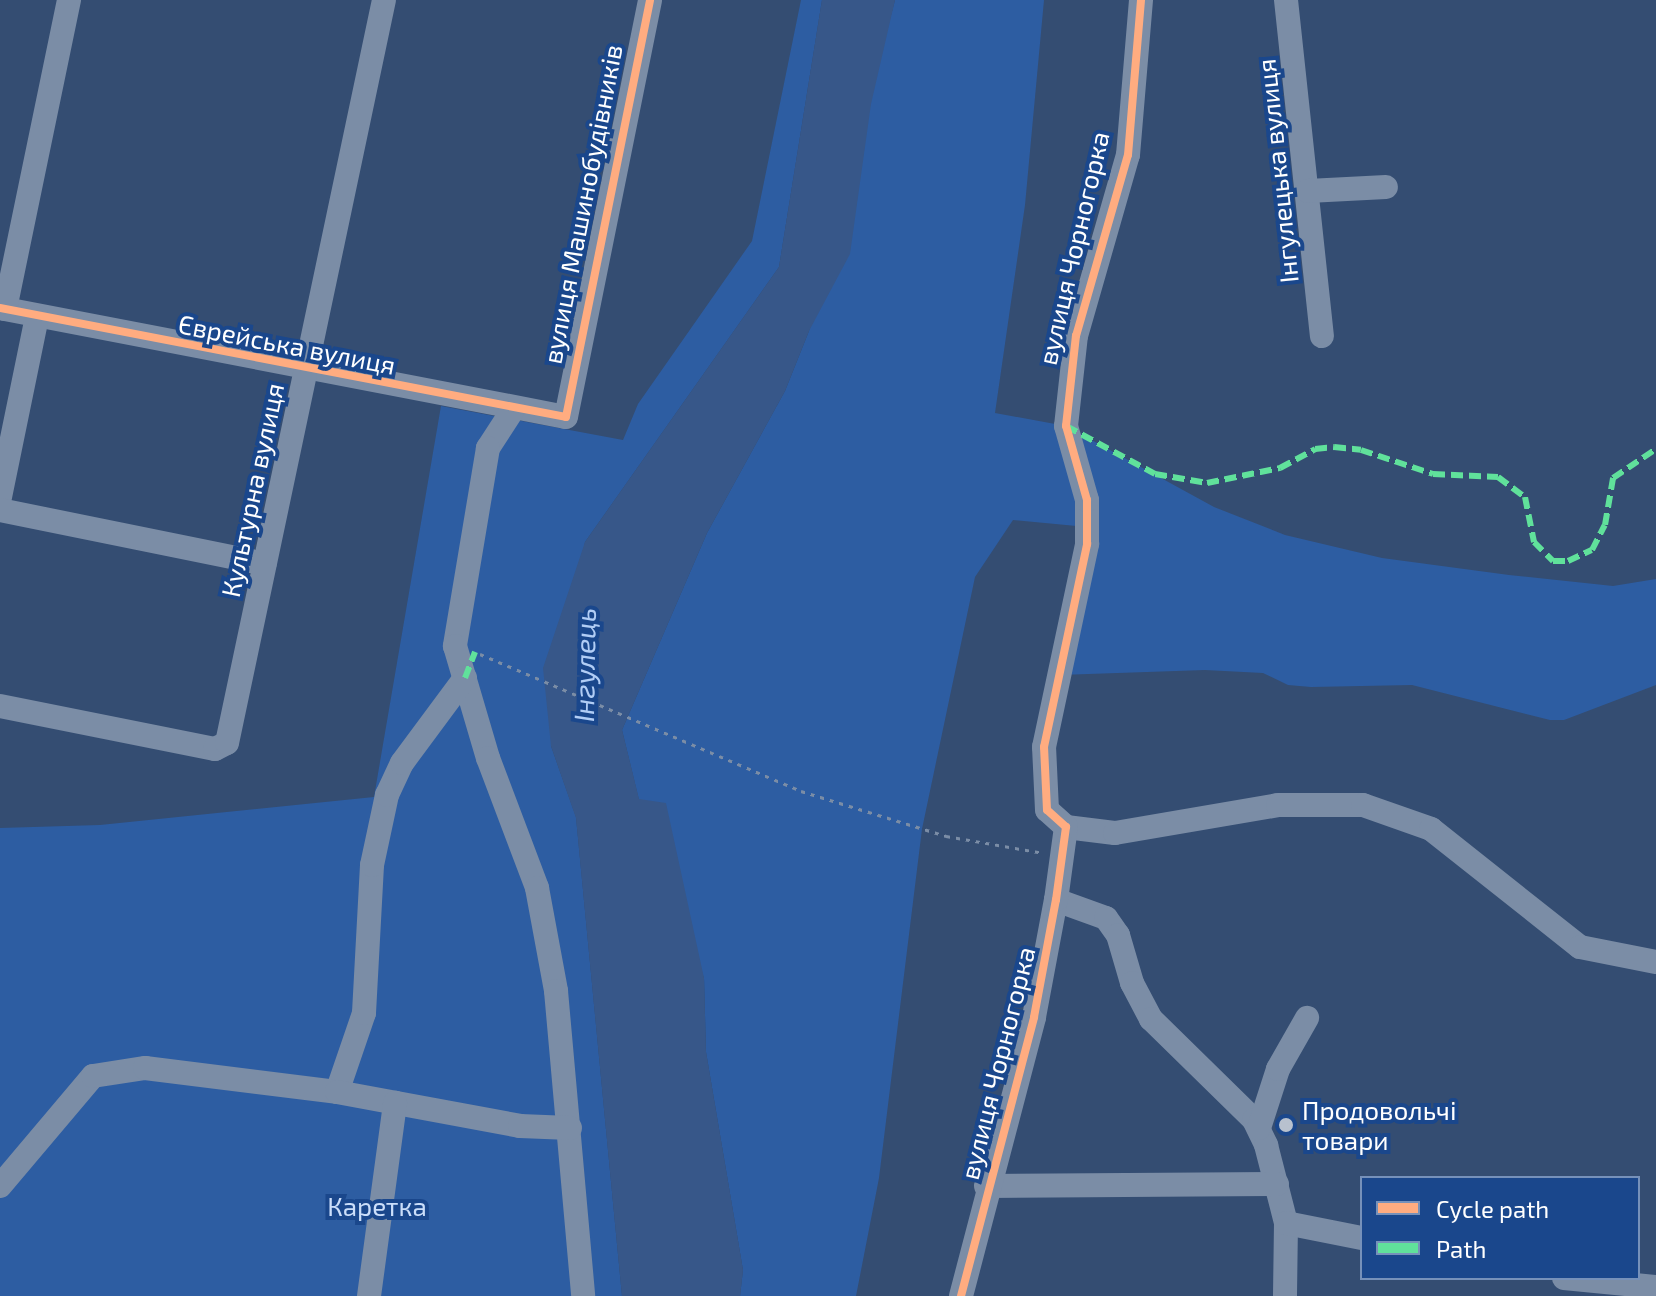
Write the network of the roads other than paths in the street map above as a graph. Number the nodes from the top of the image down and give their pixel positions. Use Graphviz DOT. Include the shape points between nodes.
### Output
graph roads {
  1 [pos="69,0"];
  2 [pos="384,0"];
  3 [pos="650,0"];
  4 [pos="1141,0"];
  5 [pos="1286,0"];
  6 [pos="1386,187"];
  7 [pos="1308,191"];
  8 [pos="3,308"];
  9 [pos="37,317"];
  10 [pos="1322,336"];
  11 [pos="307,368"];
  12 [pos="514,408"];
  13 [pos="566,417"];
  14 [pos="0,497"];
  15 [pos="0,510"];
  16 [pos="265,564"];
  17 [pos="465,678"];
  18 [pos="0,706"];
  19 [pos="1066,827"];
  20 [pos="1056,900"];
  21 [pos="1656,962"];
  22 [pos="1307,1018"];
  23 [pos="337,1092"];
  24 [pos="395,1103"];
  25 [pos="570,1128"];
  26 [pos="1259,1128"];
  27 [pos="1277,1184"];
  28 [pos="0,1186"];
  29 [pos="986,1186"];
  30 [pos="1286,1223"];
  31 [pos="1360,1238"];
  32 [pos="1584,1280"];
  33 [pos="1656,1287"];
  34 [pos="369,1296"];
  35 [pos="583,1296"];
  36 [pos="961,1296"];
  37 [pos="1285,1296"];
  1 -- 8 [label="street"];
  2 -- 11 [label="street, Культурна вулиця"];
  3 -- 13 [label="street, вулиця Машинобудівників"];
  4 -- 19 [label="street, вулиця Чорногорка" via="1128,155 1076,336 1066,426 1087,500 1087,544 1042,771 1047,810"];
  5 -- 7 [label="street, Інгулецька вулиця"];
  6 -- 7 [label="street"];
  7 -- 10 [label="street, Інгулецька вулиця"];
  8 -- 9 [label="street, Єврейська вулиця"];
  9 -- 11 [label="street, Єврейська вулиця"];
  9 -- 14 [label="street"];
  11 -- 12 [label="street, Єврейська вулиця"];
  11 -- 16 [label="street, Культурна вулиця"];
  12 -- 13 [label="street, Єврейська вулиця"];
  12 -- 17 [label="street" via="488,448 455,646"];
  15 -- 16 [label="street"];
  16 -- 18 [label="street, Культурна вулиця" via="227,743 215,749"];
  17 -- 23 [label="street" via="402,763 387,795 372,865 364,1013"];
  17 -- 25 [label="street" via="488,758 537,888 556,991"];
  19 -- 20 [label="street, вулиця Чорногорка"];
  19 -- 21 [label="street" via="1115,833 1278,805 1363,805 1431,829 1580,947"];
  20 -- 26 [label="street" via="1106,918 1118,935 1132,983 1151,1019"];
  20 -- 29 [label="street, вулиця Чорногорка" via="1034,1017"];
  22 -- 26 [label="street" via="1278,1069"];
  23 -- 24 [label="street"];
  23 -- 28 [label="street" via="145,1068 93,1076"];
  24 -- 25 [label="street" via="520,1126"];
  24 -- 34 [label="street"];
  25 -- 35 [label="street"];
  26 -- 27 [label="street"];
  27 -- 29 [label="street"];
  27 -- 30 [label="street"];
  29 -- 36 [label="street, вулиця Чорногорка"];
  30 -- 31 [label="street"];
  30 -- 37 [label="street"];
  32 -- 33 [label="street"];
}
